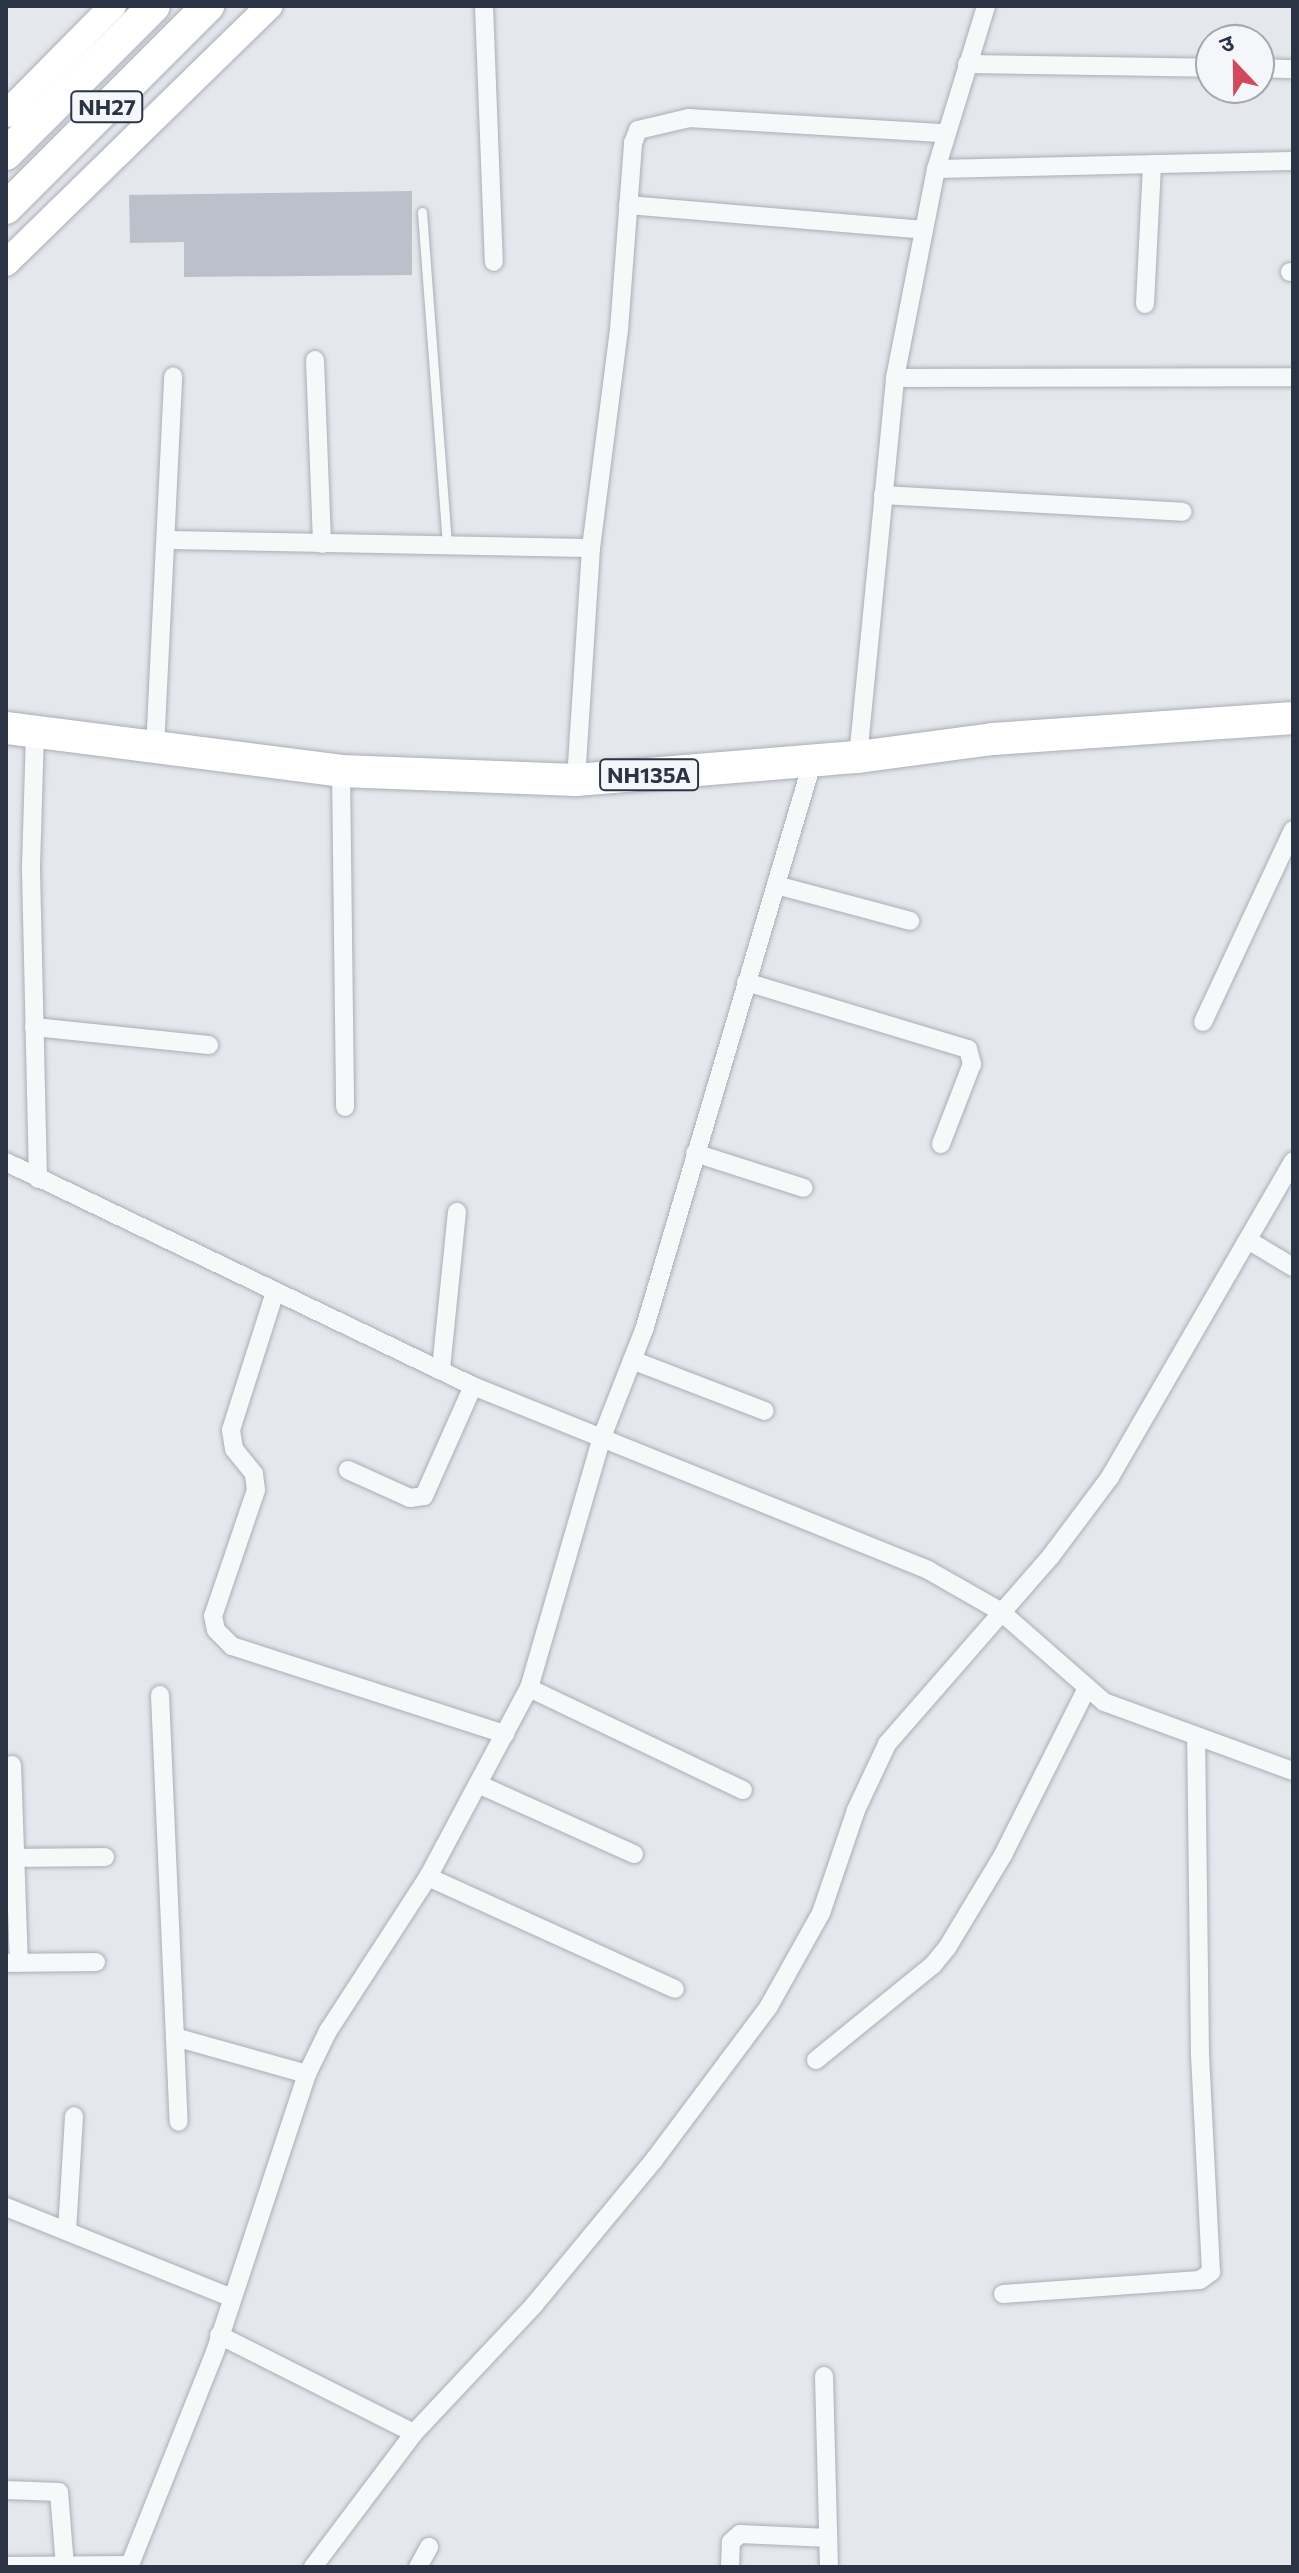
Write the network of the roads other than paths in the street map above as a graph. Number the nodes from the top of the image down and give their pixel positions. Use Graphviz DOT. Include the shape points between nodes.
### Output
graph roads {
  1 [pos="113,6"];
  2 [pos="154,6"];
  3 [pos="208,6"];
  4 [pos="269,6"];
  5 [pos="484,6"];
  6 [pos="986,6"];
  7 [pos="967,64"];
  8 [pos="1195,68"];
  9 [pos="6,114"];
  10 [pos="944,133"];
  11 [pos="6,154"];
  12 [pos="1293,161"];
  13 [pos="1152,164"];
  14 [pos="936,169"];
  15 [pos="628,205"];
  16 [pos="6,208"];
  17 [pos="422,212"];
  18 [pos="924,230"];
  19 [pos="494,262"];
  20 [pos="6,263"];
  21 [pos="1145,304"];
  22 [pos="315,360"];
  23 [pos="173,376"];
  24 [pos="1293,377"];
  25 [pos="895,378"];
  26 [pos="883,495"];
  27 [pos="1183,512"];
  28 [pos="167,540"];
  29 [pos="322,544"];
  30 [pos="447,547"];
  31 [pos="591,548"];
  32 [pos="1293,718"];
  33 [pos="21,730"];
  34 [pos="155,749"];
  35 [pos="858,757"];
  36 [pos="813,760"];
  37 [pos="341,771"];
  38 [pos="576,780"];
  39 [pos="1293,830"];
  40 [pos="776,885"];
  41 [pos="910,921"];
  42 [pos="746,982"];
  43 [pos="1203,1022"];
  44 [pos="34,1027"];
  45 [pos="209,1045"];
  46 [pos="345,1107"];
  47 [pos="941,1144"];
  48 [pos="695,1153"];
  49 [pos="1293,1161"];
  50 [pos="6,1162"];
  51 [pos="38,1179"];
  52 [pos="804,1188"];
  53 [pos="457,1212"];
  54 [pos="1260,1247"];
  55 [pos="1293,1267"];
  56 [pos="275,1292"];
  57 [pos="632,1360"];
  58 [pos="441,1369"];
  59 [pos="473,1386"];
  60 [pos="765,1411"];
  61 [pos="602,1437"];
  62 [pos="348,1470"];
  63 [pos="1000,1611"];
  64 [pos="529,1688"];
  65 [pos="1086,1690"];
  66 [pos="160,1695"];
  67 [pos="505,1734"];
  68 [pos="1196,1738"];
  69 [pos="12,1765"];
  70 [pos="1293,1771"];
  71 [pos="478,1784"];
  72 [pos="743,1790"];
  73 [pos="634,1854"];
  74 [pos="105,1857"];
  75 [pos="15,1858"];
  76 [pos="428,1877"];
  77 [pos="96,1962"];
  78 [pos="12,1963"];
  79 [pos="675,1989"];
  80 [pos="175,2037"];
  81 [pos="816,2060"];
  82 [pos="307,2074"];
  83 [pos="74,2116"];
  84 [pos="179,2122"];
  85 [pos="6,2207"];
  86 [pos="67,2231"];
  87 [pos="1003,2294"];
  88 [pos="230,2297"];
  89 [pos="219,2335"];
  90 [pos="824,2376"];
  91 [pos="414,2433"];
  92 [pos="6,2490"];
  93 [pos="828,2538"];
  94 [pos="429,2547"];
  95 [pos="6,2566"];
  96 [pos="65,2566"];
  97 [pos="129,2566"];
  98 [pos="313,2567"];
  99 [pos="418,2567"];
  100 [pos="730,2567"];
  101 [pos="829,2567"];
  1 -- 9 [label="street"];
  2 -- 11 [label="highway, NH27"];
  3 -- 16 [label="highway, NH27"];
  4 -- 20 [label="street"];
  5 -- 19 [label="street"];
  6 -- 7 [label="street"];
  7 -- 8 [label="street"];
  7 -- 10 [label="street"];
  10 -- 14 [label="street"];
  10 -- 15 [label="street" via="689,118 647,124 633,143"];
  12 -- 13 [label="street"];
  13 -- 14 [label="street"];
  13 -- 21 [label="street"];
  14 -- 18 [label="street"];
  15 -- 18 [label="street"];
  15 -- 31 [label="street"];
  17 -- 30 [label="lane"];
  18 -- 25 [label="street"];
  22 -- 29 [label="street"];
  23 -- 28 [label="street"];
  24 -- 25 [label="street"];
  25 -- 26 [label="street"];
  26 -- 27 [label="street"];
  26 -- 35 [label="street"];
  28 -- 29 [label="street"];
  28 -- 34 [label="street"];
  29 -- 30 [label="street"];
  30 -- 31 [label="street"];
  31 -- 38 [label="street"];
  32 -- 35 [label="highway, NH135A" via="993,739"];
  33 -- 34 [label="highway, NH135A"];
  33 -- 44 [label="street"];
  34 -- 37 [label="highway, NH135A"];
  35 -- 36 [label="highway, NH135A"];
  36 -- 38 [label="highway, NH135A"];
  36 -- 40 [label="street"];
  37 -- 38 [label="highway, NH135A"];
  37 -- 46 [label="street"];
  39 -- 43 [label="street"];
  40 -- 41 [label="street"];
  40 -- 42 [label="street"];
  42 -- 47 [label="street" via="968,1049 972,1064"];
  42 -- 48 [label="street"];
  44 -- 45 [label="street"];
  44 -- 51 [label="street"];
  48 -- 52 [label="street"];
  48 -- 57 [label="street"];
  49 -- 54 [label="street"];
  50 -- 51 [label="street"];
  51 -- 56 [label="street"];
  53 -- 58 [label="street"];
  54 -- 55 [label="street"];
  54 -- 63 [label="street" via="1110,1477 1051,1556"];
  56 -- 58 [label="street"];
  56 -- 67 [label="street" via="231,1430 234,1449 254,1474 256,1490 213,1616 216,1630 232,1646"];
  57 -- 60 [label="street"];
  57 -- 61 [label="street"];
  58 -- 59 [label="street"];
  59 -- 61 [label="street"];
  59 -- 62 [label="street" via="424,1496 410,1498"];
  61 -- 63 [label="street" via="928,1570"];
  61 -- 64 [label="street"];
  63 -- 65 [label="street"];
  63 -- 91 [label="street" via="887,1744 856,1810 821,1913 769,2006 654,2160 534,2305"];
  64 -- 67 [label="street"];
  64 -- 72 [label="street"];
  65 -- 68 [label="street" via="1128,1714"];
  65 -- 81 [label="street" via="1003,1855 947,1948"];
  66 -- 80 [label="street"];
  67 -- 71 [label="street"];
  68 -- 70 [label="street"];
  68 -- 87 [label="street" via="1200,2055 1211,2272 1200,2280"];
  69 -- 75 [label="street"];
  71 -- 73 [label="street"];
  71 -- 76 [label="street"];
  74 -- 75 [label="street"];
  75 -- 78 [label="street"];
  76 -- 79 [label="street"];
  76 -- 82 [label="street" via="328,2031"];
  77 -- 78 [label="street"];
  80 -- 82 [label="street"];
  80 -- 84 [label="street"];
  82 -- 88 [label="street"];
  83 -- 86 [label="street"];
  85 -- 86 [label="street"];
  86 -- 88 [label="street"];
  88 -- 89 [label="street"];
  89 -- 91 [label="street"];
  89 -- 97 [label="street"];
  90 -- 93 [label="street"];
  91 -- 98 [label="street"];
  92 -- 96 [label="street" via="59,2492 64,2502"];
  93 -- 100 [label="street" via="740,2534 731,2542"];
  93 -- 101 [label="street"];
  94 -- 99 [label="street"];
  95 -- 96 [label="street"];
  96 -- 97 [label="street"];
}
